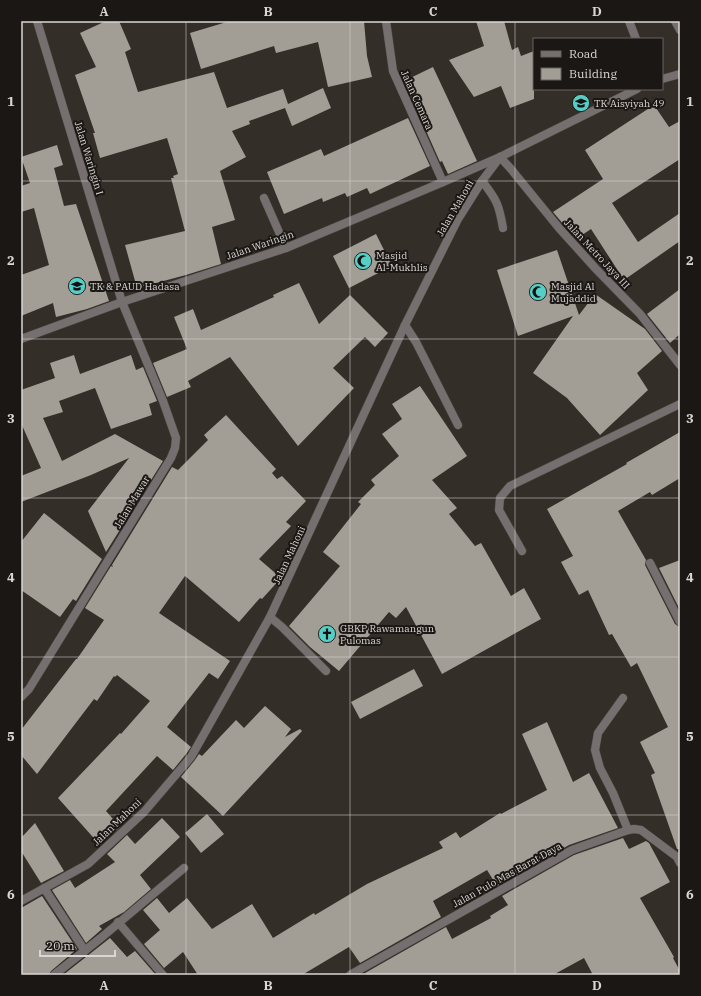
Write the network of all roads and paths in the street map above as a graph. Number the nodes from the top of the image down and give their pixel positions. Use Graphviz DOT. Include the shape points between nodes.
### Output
graph roads {
  1 [pos="37,21"];
  2 [pos="386,21"];
  3 [pos="629,21"];
  4 [pos="675,21"];
  5 [pos="680,30"];
  6 [pos="636,38"];
  7 [pos="680,74"];
  8 [pos="663,79"];
  9 [pos="635,90"];
  10 [pos="500,157"];
  11 [pos="482,181"];
  12 [pos="443,182"];
  13 [pos="264,198"];
  14 [pos="503,228"];
  15 [pos="286,248"];
  16 [pos="122,302"];
  17 [pos="405,325"];
  18 [pos="21,339"];
  19 [pos="680,365"];
  20 [pos="680,404"];
  21 [pos="458,425"];
  22 [pos="522,551"];
  23 [pos="650,563"];
  24 [pos="270,617"];
  25 [pos="680,622"];
  26 [pos="326,671"];
  27 [pos="21,696"];
  28 [pos="623,698"];
  29 [pos="628,830"];
  30 [pos="679,858"];
  31 [pos="184,868"];
  32 [pos="44,888"];
  33 [pos="21,901"];
  34 [pos="118,922"];
  35 [pos="85,951"];
  36 [pos="54,975"];
  37 [pos="163,975"];
  38 [pos="350,975"];
  1 -- 16 [label="street, Jalan Waringin I"];
  2 -- 12 [label="street, Jalan Cemara" via="393,71"];
  3 -- 6 [label="street"];
  4 -- 5 [label="street"];
  7 -- 8 [label="street"];
  9 -- 10 [label="street, Jalan Waringin"];
  10 -- 11 [label="street, Jalan Mahoni"];
  10 -- 12 [label="street, Jalan Waringin"];
  10 -- 19 [label="street, Jalan Metro Jaya III" via="559,228 640,314"];
  11 -- 14 [label="street" via="500,208"];
  11 -- 17 [label="street, Jalan Mahoni" via="458,219"];
  12 -- 15 [label="street, Jalan Waringin"];
  13 -- 15 [label="street"];
  15 -- 16 [label="street, Jalan Waringin"];
  16 -- 18 [label="street, Jalan Waringin"];
  16 -- 27 [label="street, Jalan Mawar" via="163,401 176,438 175,448 30,689"];
  17 -- 21 [label="street"];
  17 -- 24 [label="street, Jalan Mahoni"];
  20 -- 22 [label="street" via="510,486 500,498 499,510"];
  23 -- 25 [label="street"];
  24 -- 26 [label="street"];
  24 -- 32 [label="street, Jalan Mahoni" via="191,757 144,812 88,864"];
  28 -- 29 [label="street" via="598,733 595,750 600,768"];
  29 -- 30 [label="street" via="641,830"];
  29 -- 38 [label="street, Jalan Pulo Mas Barat Daya" via="572,850"];
  31 -- 34 [label="street"];
  32 -- 33 [label="street, Jalan Mahoni"];
  32 -- 35 [label="street"];
  34 -- 35 [label="street"];
  34 -- 37 [label="street"];
  35 -- 36 [label="street"];
}
